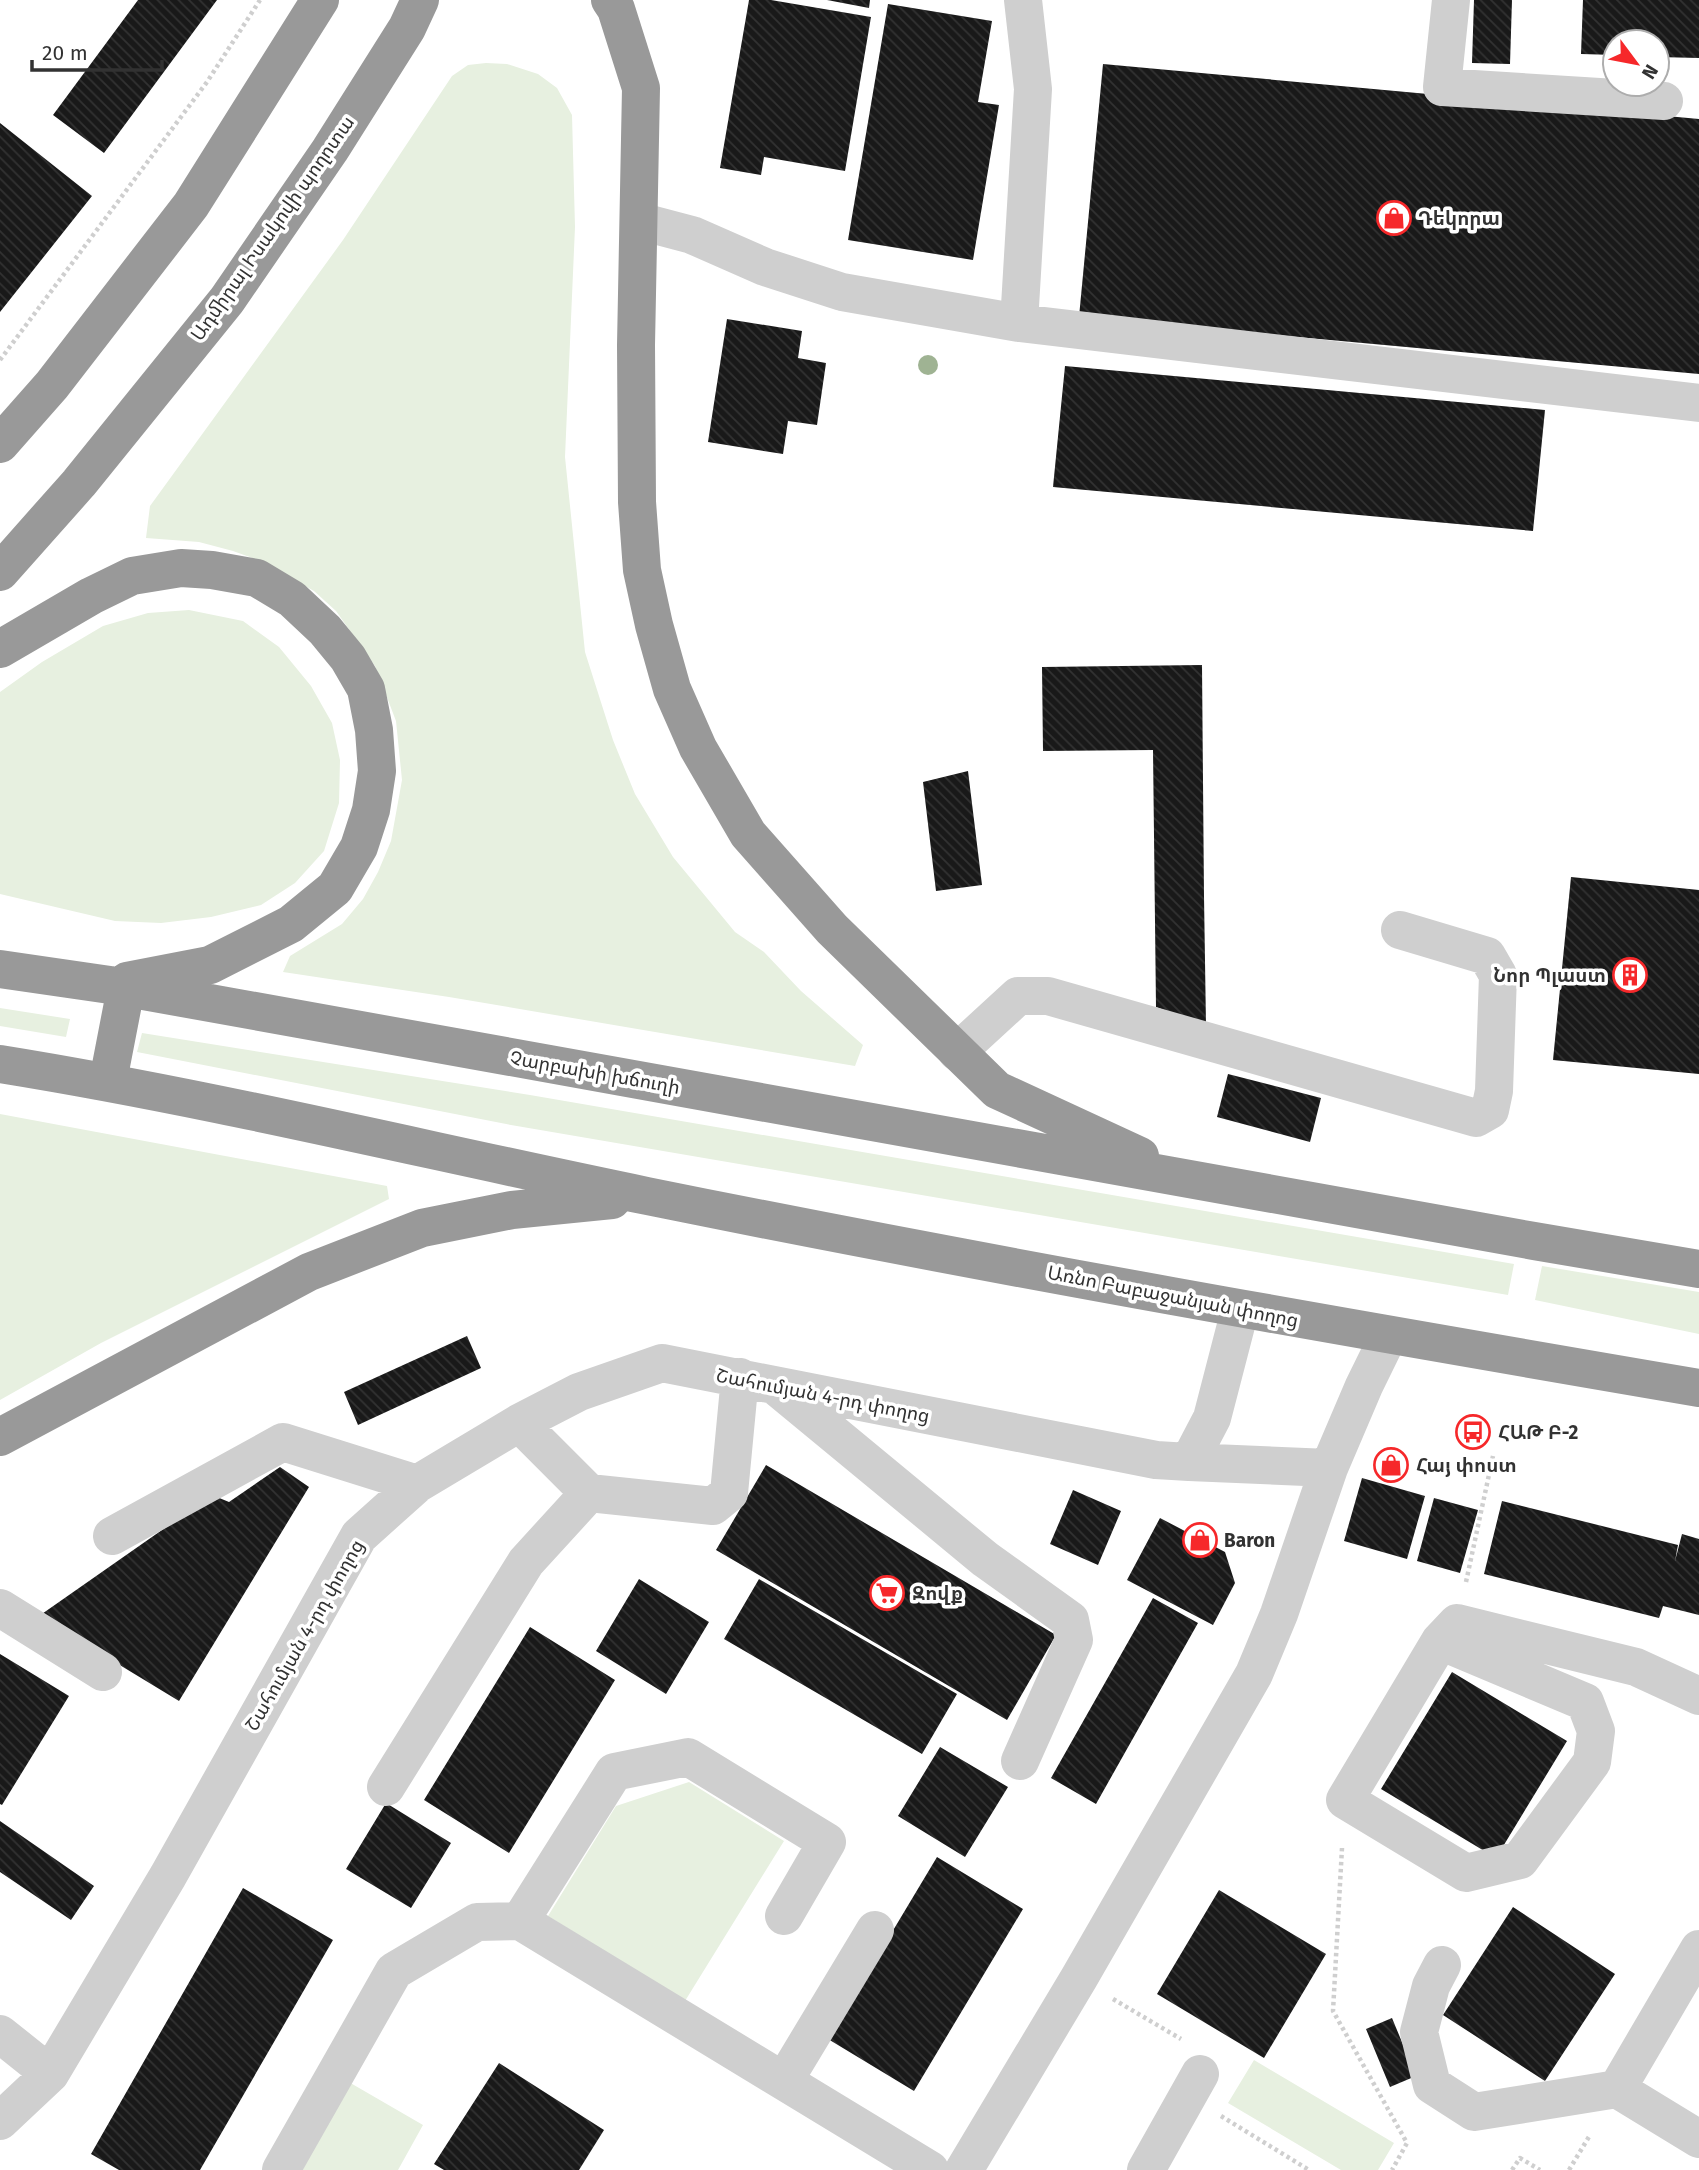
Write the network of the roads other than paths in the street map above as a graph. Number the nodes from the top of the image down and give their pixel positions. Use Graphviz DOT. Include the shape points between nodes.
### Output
graph roads {
  1 [pos="320,0"];
  2 [pos="419,0"];
  3 [pos="610,0"];
  4 [pos="1023,0"];
  5 [pos="1451,0"];
  6 [pos="1664,101"];
  7 [pos="639,221"];
  8 [pos="1019,323"];
  9 [pos="1699,403"];
  10 [pos="0,444"];
  11 [pos="0,572"];
  12 [pos="0,649"];
  13 [pos="1400,930"];
  14 [pos="0,969"];
  15 [pos="118,987"];
  16 [pos="957,1052"];
  17 [pos="0,1064"];
  18 [pos="108,1082"];
  19 [pos="1190,1179"];
  20 [pos="649,1196"];
  21 [pos="1699,1269"];
  22 [pos="1240,1310"];
  23 [pos="1390,1335"];
  24 [pos="757,1381"];
  25 [pos="1699,1388"];
  26 [pos="519,1423"];
  27 [pos="0,1437"];
  28 [pos="1189,1462"];
  29 [pos="1329,1468"];
  30 [pos="417,1485"];
  31 [pos="589,1493"];
  32 [pos="112,1536"];
  33 [pos="0,1608"];
  34 [pos="1440,1641"];
  35 [pos="103,1672"];
  36 [pos="1699,1696"];
  37 [pos="1020,1761"];
  38 [pos="386,1787"];
  39 [pos="784,1916"];
  40 [pos="520,1921"];
  41 [pos="875,1930"];
  42 [pos="1699,1949"];
  43 [pos="1442,1965"];
  44 [pos="0,2035"];
  45 [pos="50,2074"];
  46 [pos="1200,2074"];
  47 [pos="784,2081"];
  48 [pos="1617,2088"];
  49 [pos="0,2120"];
  50 [pos="1699,2139"];
  51 [pos="281,2170"];
  52 [pos="930,2170"];
  53 [pos="964,2170"];
  54 [pos="1146,2170"];
  1 -- 10 [label="highway" via="191,205 52,385"];
  2 -- 11 [label="highway, Ադմիրալ Իսակովի պողոտա" via="407,28 330,150 227,300 79,483"];
  3 -- 7 [label="highway" via="642,88"];
  4 -- 8 [label="street" via="1033,89"];
  5 -- 6 [label="street" via="1442,87"];
  7 -- 8 [label="street" via="692,235 765,267 842,292"];
  7 -- 16 [label="highway" via="637,502 653,625 672,689 698,748 748,834 832,929"];
  8 -- 9 [label="street"];
  12 -- 15 [label="highway" via="132,576 181,568 212,570 257,578 292,600 325,629 366,690 377,771 371,810 359,847 335,888 291,924 211,965"];
  13 -- 16 [label="street" via="1487,956 1499,975 1494,1091 1490,1110 1476,1118 1048,996 1018,996"];
  14 -- 15 [label="highway, Չարբախի խճուղի"];
  15 -- 18 [label="highway"];
  15 -- 19 [label="highway, Չարբախի խճուղի"];
  16 -- 19 [label="highway" via="997,1090"];
  17 -- 18 [label="highway"];
  18 -- 20 [label="highway"];
  19 -- 21 [label="highway"];
  20 -- 22 [label="highway, Առնո Բաբաջանյան փողոց"];
  20 -- 27 [label="highway" via="512,1210 422,1228 309,1272"];
  22 -- 23 [label="highway, Առնո Բաբաջանյան փողոց"];
  22 -- 28 [label="street" via="1212,1418"];
  23 -- 25 [label="highway, Առնո Բաբաջանյան փողոց"];
  23 -- 29 [label="street"];
  24 -- 26 [label="street, Շահումյան 4-րդ փողոց" via="663,1363 579,1392"];
  24 -- 28 [label="street, Շահումյան 4-րդ փողոց" via="1156,1460"];
  24 -- 31 [label="street" via="729,1493 713,1506"];
  24 -- 37 [label="street" via="1070,1620 1074,1640"];
  26 -- 30 [label="street, Շահումյան 4-րդ փողոց"];
  26 -- 31 [label="street"];
  28 -- 29 [label="street, Շահումյան 4-րդ փողոց"];
  29 -- 53 [label="street" via="1254,1674"];
  30 -- 32 [label="street" via="283,1442"];
  30 -- 45 [label="street, Շահումյան 4-րդ փողոց" via="359,1536 168,1877"];
  31 -- 38 [label="street" via="526,1562"];
  33 -- 35 [label="street"];
  34 -- 34 [label="street" via="1345,1800 1466,1873 1520,1860 1592,1762 1595,1731 1585,1702"];
  34 -- 36 [label="street" via="1457,1623 1636,1667"];
  39 -- 40 [label="street" via="827,1842 688,1756 614,1772"];
  40 -- 47 [label="street"];
  40 -- 51 [label="street" via="477,1922 394,1971"];
  41 -- 47 [label="street"];
  42 -- 48 [label="street"];
  43 -- 48 [label="street" via="1419,2032 1432,2085 1474,2112"];
  44 -- 45 [label="street"];
  45 -- 49 [label="street, Շահումյան 4-րդ փողոց"];
  46 -- 54 [label="street"];
  47 -- 52 [label="street"];
  48 -- 50 [label="street"];
}
